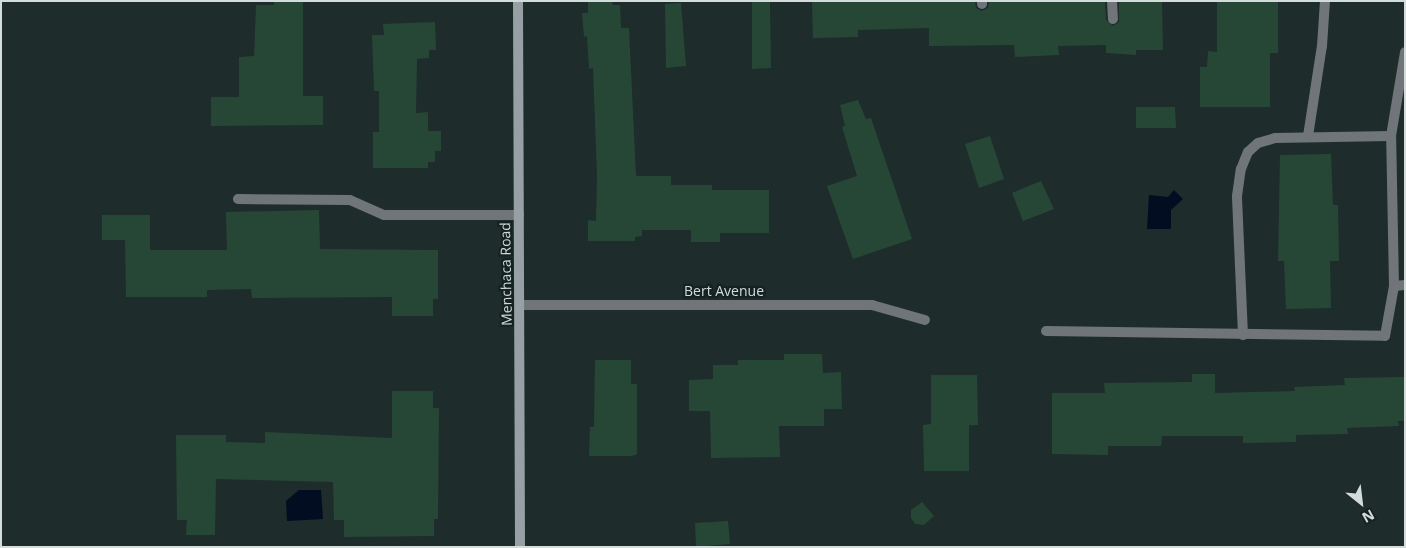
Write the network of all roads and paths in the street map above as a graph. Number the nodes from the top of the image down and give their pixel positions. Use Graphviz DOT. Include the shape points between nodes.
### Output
graph roads {
  1 [pos="518,1"];
  2 [pos="1112,1"];
  3 [pos="1325,1"];
  4 [pos="1113,19"];
  5 [pos="1405,52"];
  6 [pos="1308,136"];
  7 [pos="1391,136"];
  8 [pos="238,199"];
  9 [pos="519,215"];
  10 [pos="1400,285"];
  11 [pos="521,305"];
  12 [pos="925,320"];
  13 [pos="1046,331"];
  14 [pos="1243,335"];
  15 [pos="520,547"];
  1 -- 9 [label="main road, Menchaca Road"];
  2 -- 4 [label="street"];
  3 -- 6 [label="street" via="1322,46"];
  5 -- 7 [label="street"];
  6 -- 7 [label="street"];
  6 -- 14 [label="street" via="1258,143 1248,152 1241,169 1237,196"];
  7 -- 10 [label="street"];
  8 -- 9 [label="street" via="350,200 384,215"];
  9 -- 11 [label="main road, Menchaca Road"];
  10 -- 14 [label="street" via="1386,336"];
  11 -- 12 [label="street, Bert Avenue" via="872,305"];
  11 -- 15 [label="main road, Menchaca Road"];
  13 -- 14 [label="street"];
}
